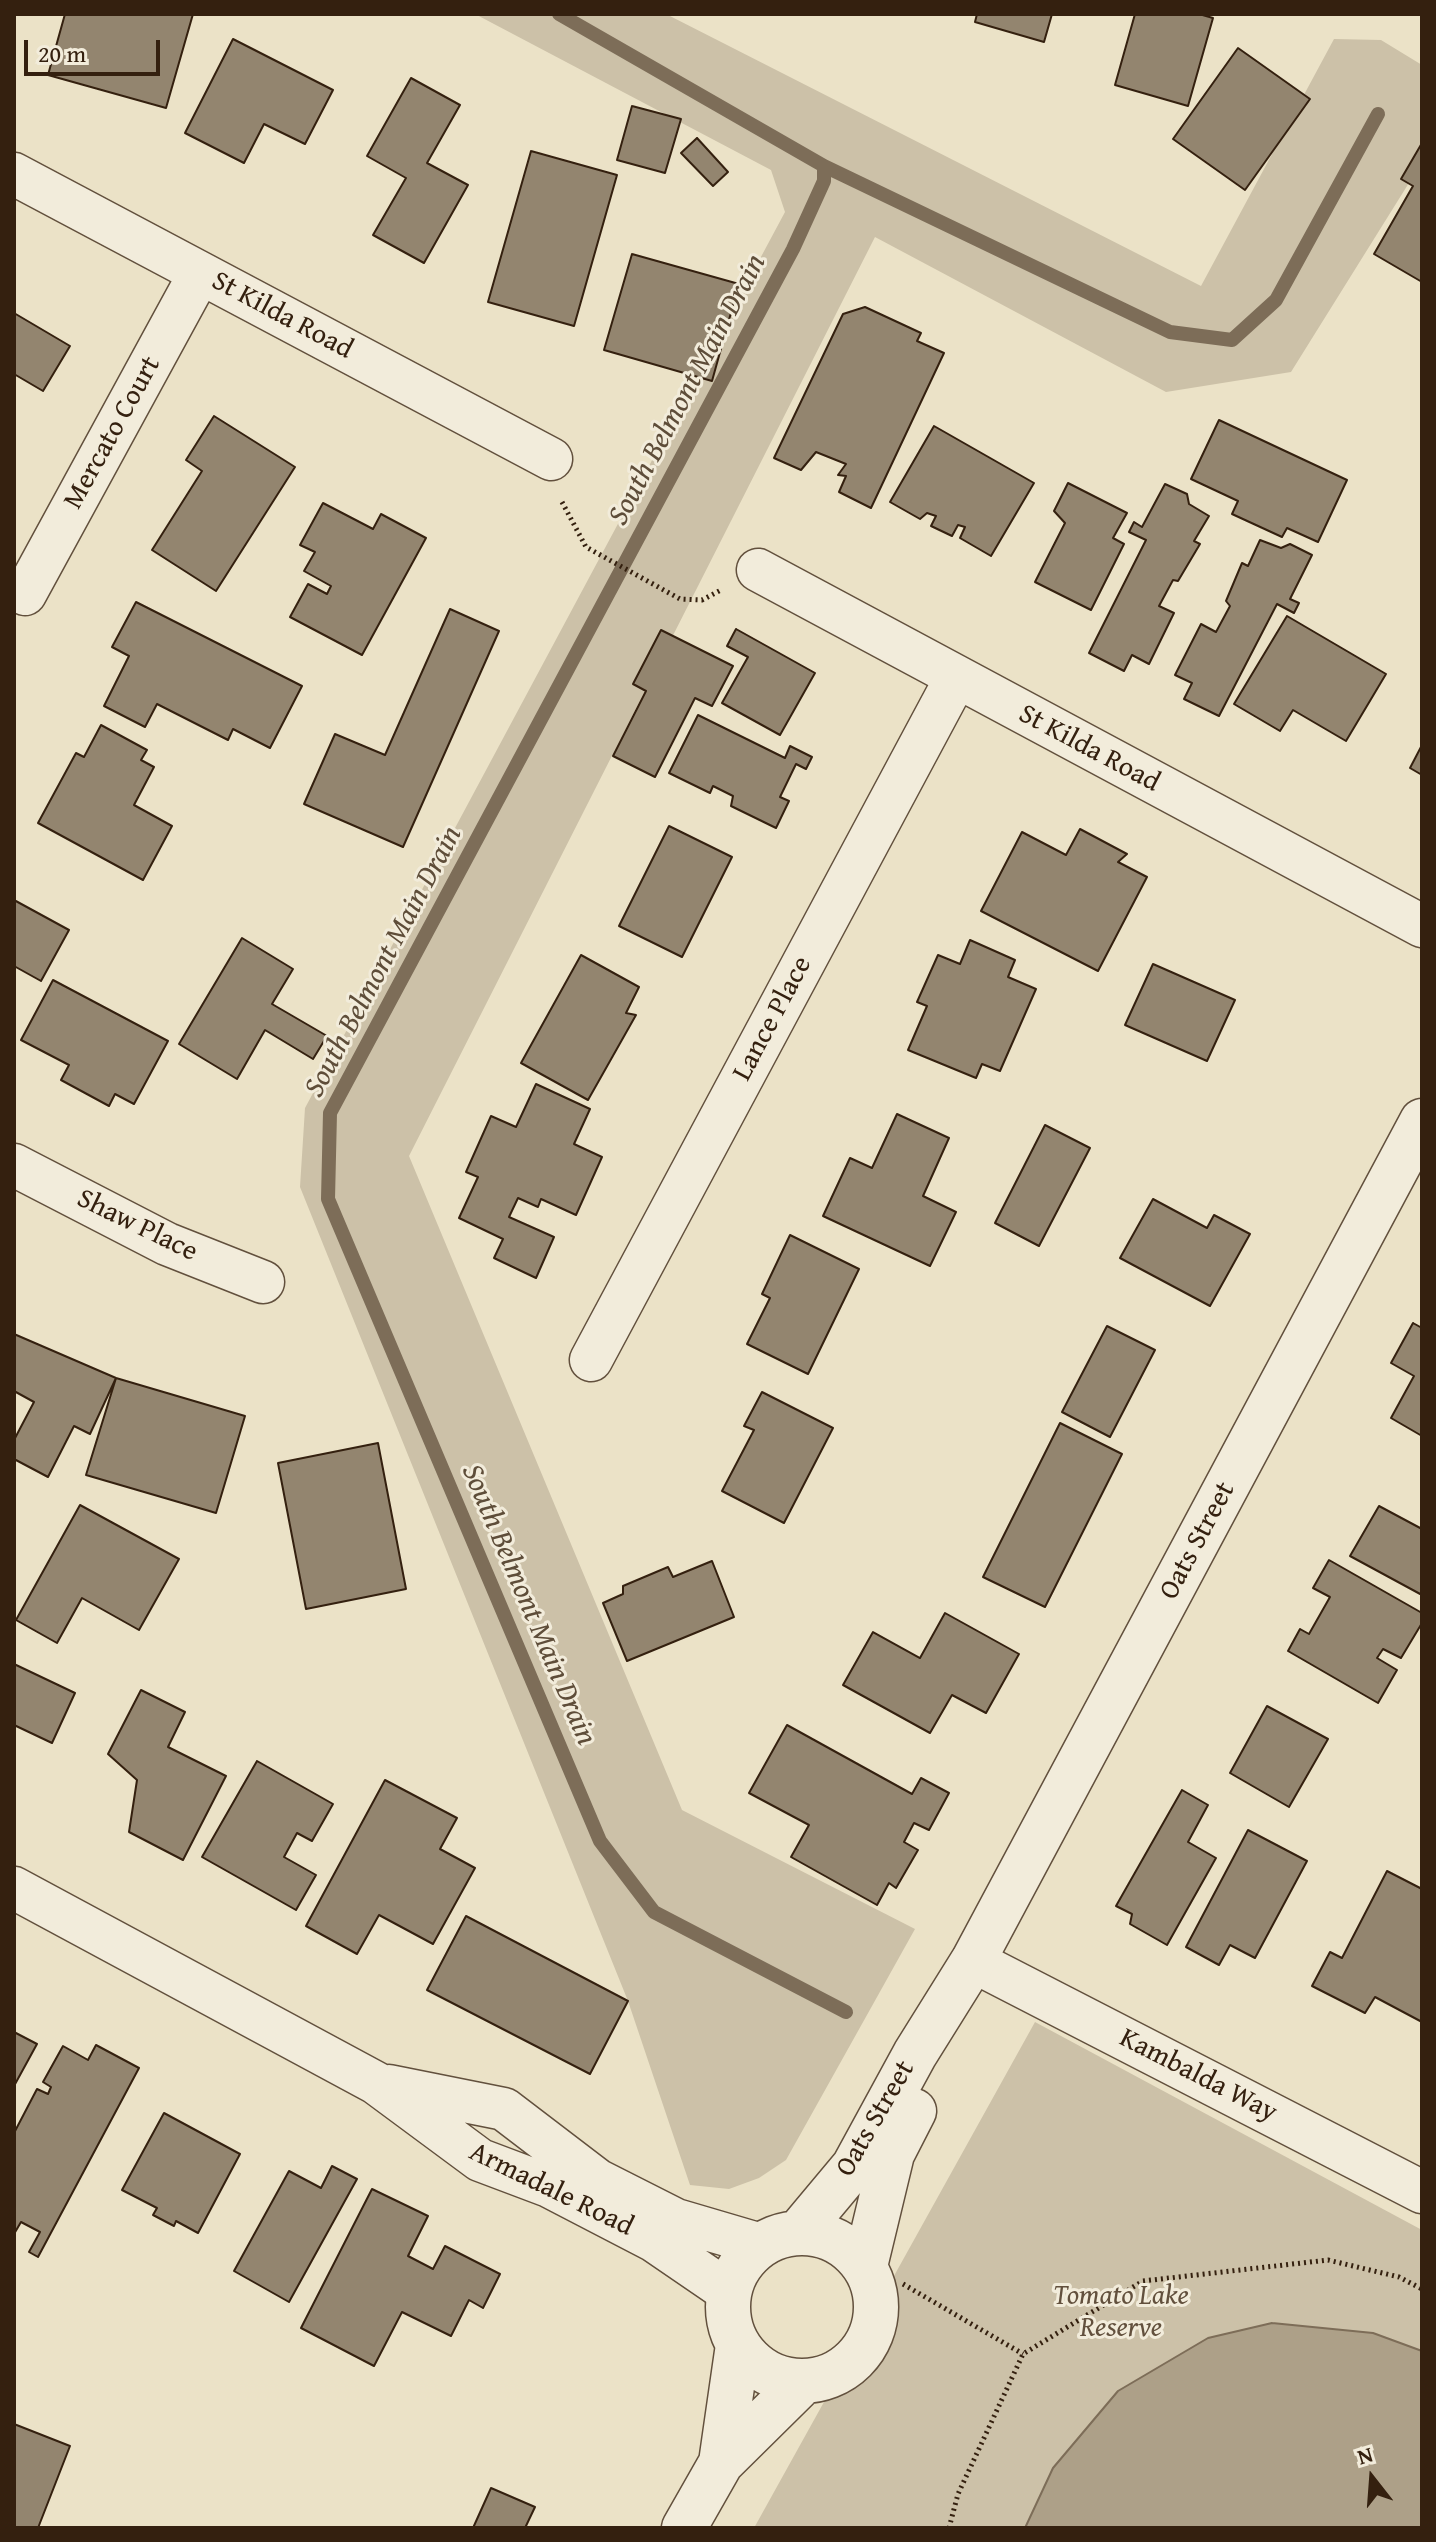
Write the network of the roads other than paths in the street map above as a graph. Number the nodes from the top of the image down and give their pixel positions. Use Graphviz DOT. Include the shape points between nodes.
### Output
graph roads {
  1 [pos="14,174"];
  2 [pos="200,273"];
  3 [pos="551,459"];
  4 [pos="758,570"];
  5 [pos="25,594"];
  6 [pos="956,678"];
  7 [pos="1422,926"];
  8 [pos="1422,1121"];
  9 [pos="14,1165"];
  10 [pos="263,1282"];
  11 [pos="591,1360"];
  12 [pos="14,1888"];
  13 [pos="973,1961"];
  14 [pos="376,2083"];
  15 [pos="1422,2192"];
  16 [pos="780,2239"];
  17 [pos="880,2273"];
  18 [pos="729,2292"];
  19 [pos="738,2345"];
  20 [pos="804,2381"];
  21 [pos="721,2463"];
  22 [pos="684,2528"];
  1 -- 2 [label="street, St Kilda Road"];
  2 -- 3 [label="street, St Kilda Road"];
  2 -- 5 [label="street, Mercato Court"];
  4 -- 6 [label="street, St Kilda Road"];
  6 -- 7 [label="street, St Kilda Road"];
  6 -- 11 [label="street, Lance Place"];
  8 -- 13 [label="street, Oats Street"];
  9 -- 10 [label="street, Shaw Place" via="167,1244"];
  12 -- 14 [label="street, Armadale Road"];
  13 -- 15 [label="street, Kambalda Way"];
  13 -- 16 [label="street, Oats Street" via="854,2166"];
  13 -- 17 [label="street, Oats Street" via="940,2058 892,2154"];
  14 -- 16 [label="street, Armadale Road" via="504,2109 597,2180 676,2220"];
  14 -- 18 [label="street, Armadale Road" via="480,2160 549,2186 653,2240"];
  16 -- 17 [label="street" via="817,2234 836,2241"];
  16 -- 18 [label="street" via="747,2258"];
  17 -- 20 [label="street" via="873,2331 846,2366"];
  18 -- 19 [label="street" via="731,2328"];
  19 -- 20 [label="street" via="766,2372"];
  19 -- 21 [label="street"];
  20 -- 21 [label="street"];
  21 -- 22 [label="street"];
}
